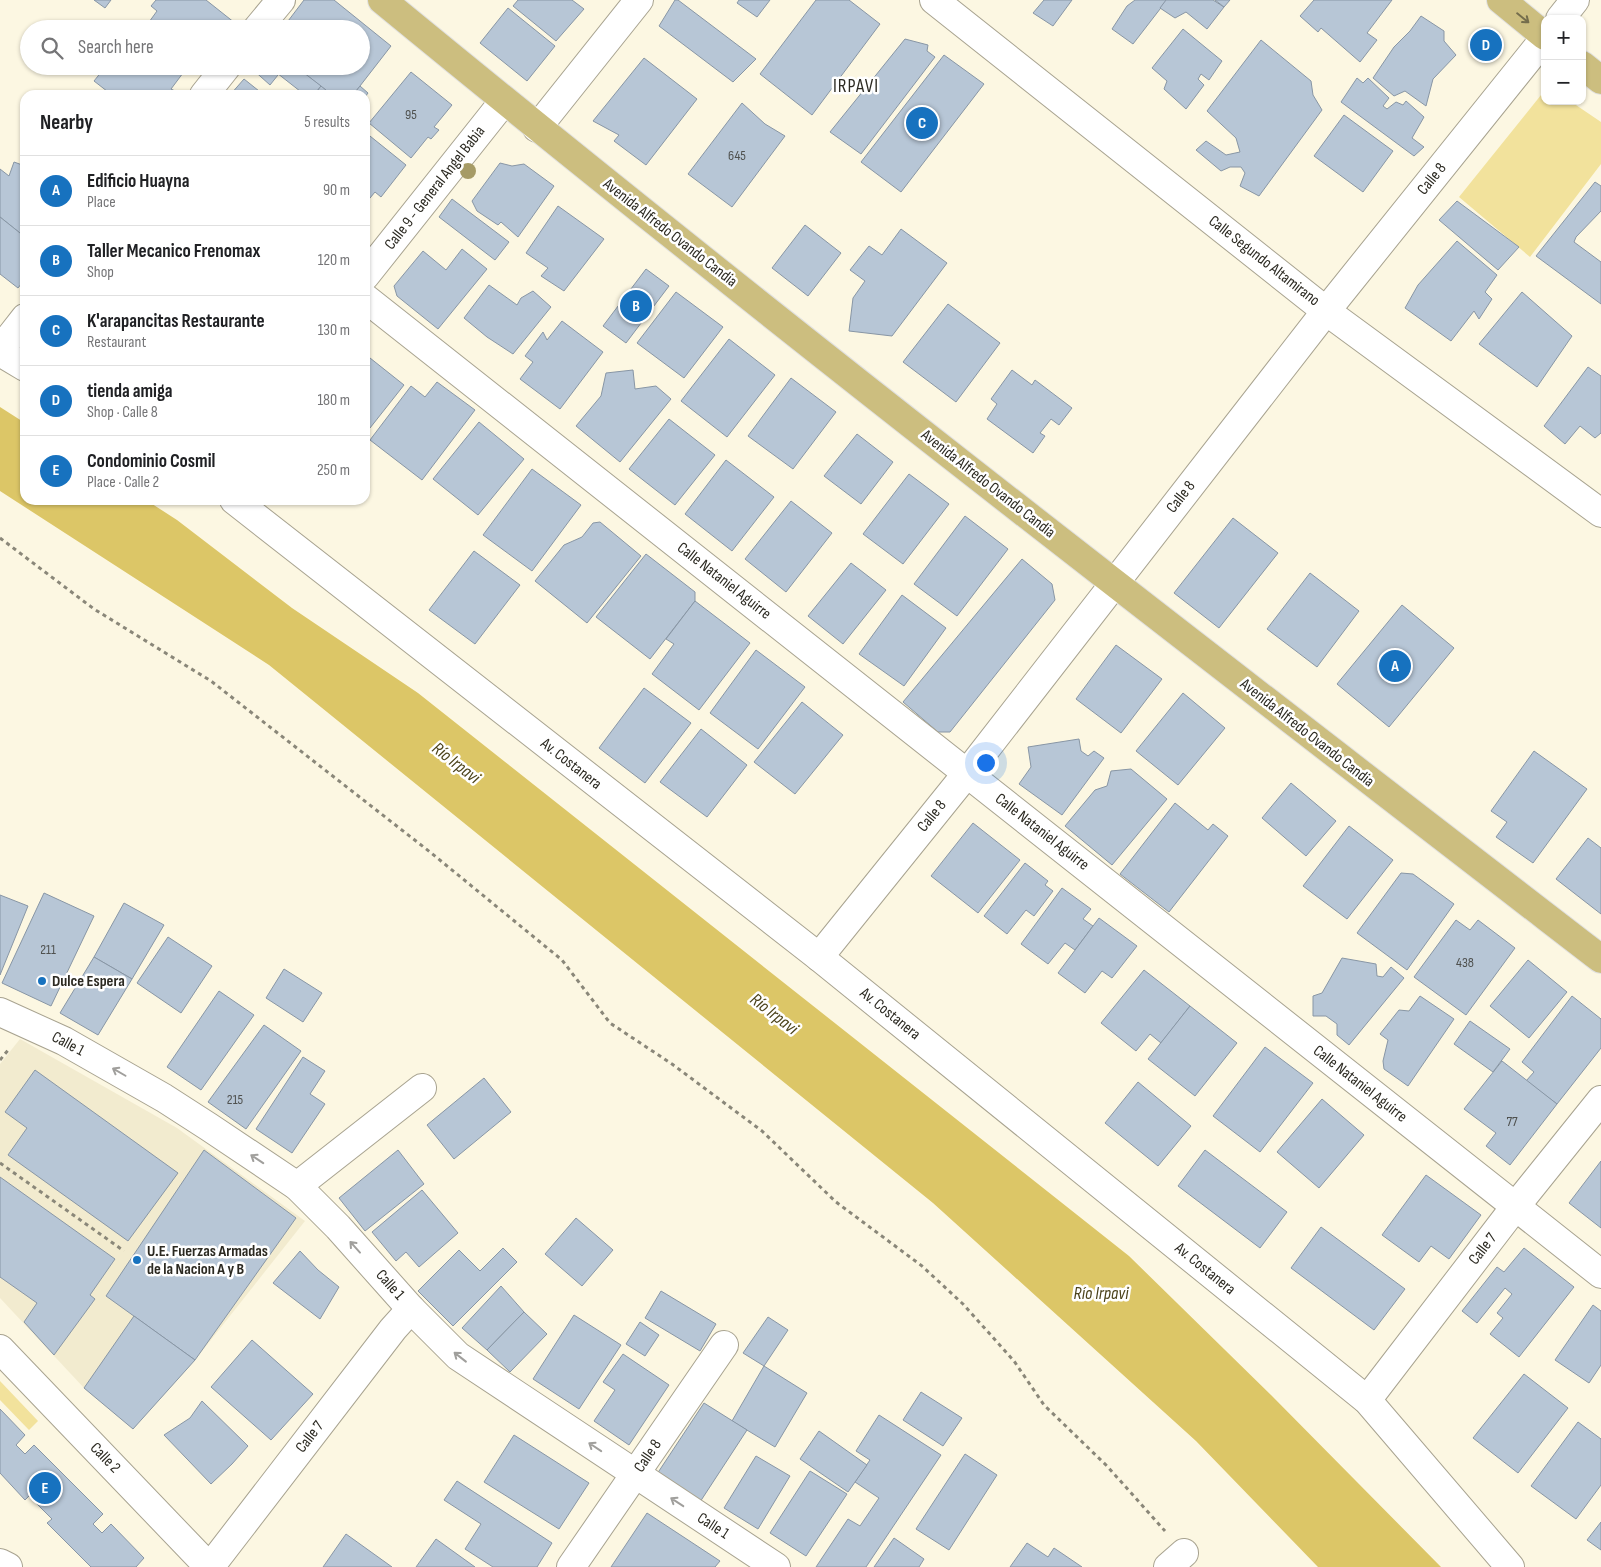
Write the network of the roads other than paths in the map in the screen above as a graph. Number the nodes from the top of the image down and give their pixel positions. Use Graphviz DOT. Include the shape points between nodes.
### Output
graph roads {
  1 [pos="280,0"];
  2 [pos="382,0"];
  3 [pos="640,0"];
  4 [pos="934,0"];
  5 [pos="1501,0"];
  6 [pos="1575,0"];
  7 [pos="1563,15"];
  8 [pos="265,20"];
  9 [pos="1541,34"];
  10 [pos="1541,42"];
  11 [pos="1586,68"];
  12 [pos="220,75"];
  13 [pos="1601,80"];
  14 [pos="208,90"];
  15 [pos="504,101"];
  16 [pos="537,128"];
  17 [pos="370,270"];
  18 [pos="370,302"];
  19 [pos="1326,311"];
  20 [pos="20,325"];
  21 [pos="0,351"];
  22 [pos="20,364"];
  23 [pos="240,505"];
  24 [pos="1601,514"];
  25 [pos="1113,583"];
  26 [pos="968,772"];
  27 [pos="818,957"];
  28 [pos="1601,959"];
  29 [pos="3,1020"];
  30 [pos="422,1088"];
  31 [pos="1601,1100"];
  32 [pos="297,1186"];
  33 [pos="1515,1207"];
  34 [pos="1601,1274"];
  35 [pos="411,1309"];
  36 [pos="724,1345"];
  37 [pos="0,1349"];
  38 [pos="1367,1400"];
  39 [pos="635,1474"];
  40 [pos="0,1563"];
  41 [pos="8,1567"];
  42 [pos="210,1567"];
  43 [pos="571,1567"];
  44 [pos="776,1567"];
  45 [pos="1510,1567"];
  1 -- 8 [label="street"];
  2 -- 15 [label="main road, Avenida Alfredo Ovando Candia"];
  3 -- 16 [label="street"];
  4 -- 19 [label="street, Calle Segundo Altamirano"];
  5 -- 9 [label="main road, one-way"];
  6 -- 7 [label="street"];
  10 -- 19 [label="street, Calle 8"];
  11 -- 13 [label="main road"];
  12 -- 14 [label="street"];
  15 -- 16 [label="main road, Avenida Alfredo Ovando Candia"];
  15 -- 17 [label="street, Calle 9 - General Angel Babia"];
  16 -- 25 [label="main road, Avenida Alfredo Ovando Candia"];
  18 -- 26 [label="street, Calle Nataniel Aguirre"];
  19 -- 24 [label="street, Calle Segundo Altamirano"];
  19 -- 25 [label="street, Calle 8"];
  20 -- 21 [label="street"];
  21 -- 22 [label="street"];
  23 -- 27 [label="street, Av. Costanera"];
  25 -- 26 [label="street, Calle 8"];
  25 -- 28 [label="main road, Avenida Alfredo Ovando Candia"];
  26 -- 27 [label="street, Calle 8"];
  26 -- 33 [label="street, Calle Nataniel Aguirre"];
  27 -- 38 [label="street, Av. Costanera"];
  32 -- 29 [label="street, Calle 1, one-way" via="164,1098 64,1041"];
  30 -- 32 [label="street"];
  31 -- 33 [label="street, Calle 7"];
  35 -- 32 [label="street, Calle 1, one-way"];
  33 -- 34 [label="street, Calle Nataniel Aguirre"];
  33 -- 38 [label="street, Calle 7"];
  39 -- 35 [label="street, Calle 1, one-way" via="458,1356"];
  35 -- 42 [label="street, Calle 7"];
  36 -- 39 [label="street, Calle 8"];
  37 -- 42 [label="street, Calle 2"];
  38 -- 45 [label="street, Av. Costanera"];
  39 -- 43 [label="street, Calle 8"];
  44 -- 39 [label="street, Calle 1, one-way"];
  40 -- 41 [label="street"];
}
